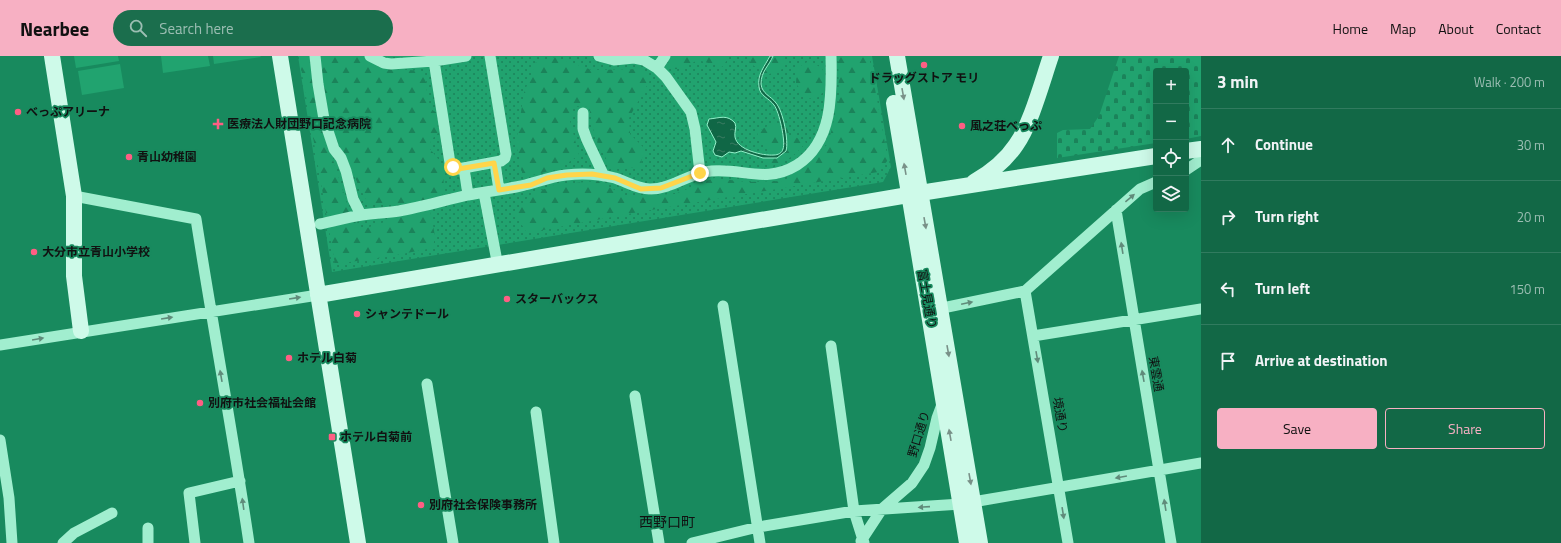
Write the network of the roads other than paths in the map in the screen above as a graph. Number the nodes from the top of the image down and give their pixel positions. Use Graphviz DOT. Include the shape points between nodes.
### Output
graph roads {
  1 [pos="52,56"];
  2 [pos="280,56"];
  3 [pos="315,56"];
  4 [pos="370,56"];
  5 [pos="466,56"];
  6 [pos="490,56"];
  7 [pos="599,56"];
  8 [pos="665,56"];
  9 [pos="831,56"];
  10 [pos="886,56"];
  11 [pos="897,56"];
  12 [pos="1051,56"];
  13 [pos="400,60"];
  14 [pos="434,61"];
  15 [pos="657,68"];
  16 [pos="583,113"];
  17 [pos="1201,149"];
  18 [pos="1189,151"];
  19 [pos="1153,156"];
  20 [pos="1201,160"];
  21 [pos="494,163"];
  22 [pos="464,168"];
  23 [pos="1189,168"];
  24 [pos="700,173"];
  25 [pos="604,176"];
  26 [pos="1153,183"];
  27 [pos="966,185"];
  28 [pos="499,190"];
  29 [pos="484,193"];
  30 [pos="915,194"];
  31 [pos="468,195"];
  32 [pos="74,196"];
  33 [pos="1116,210"];
  34 [pos="361,215"];
  35 [pos="320,224"];
  36 [pos="496,256"];
  37 [pos="1025,291"];
  38 [pos="318,295"];
  39 [pos="723,306"];
  40 [pos="1201,309"];
  41 [pos="934,310"];
  42 [pos="210,311"];
  43 [pos="1133,320"];
  44 [pos="81,331"];
  45 [pos="1033,336"];
  46 [pos="0,346"];
  47 [pos="831,346"];
  48 [pos="427,384"];
  49 [pos="954,386"];
  50 [pos="635,396"];
  51 [pos="944,401"];
  52 [pos="536,412"];
  53 [pos="0,440"];
  54 [pos="1201,463"];
  55 [pos="1159,470"];
  56 [pos="240,481"];
  57 [pos="1059,487"];
  58 [pos="4,499"];
  59 [pos="967,503"];
  60 [pos="882,509"];
  61 [pos="854,510"];
  62 [pos="112,513"];
  63 [pos="758,527"];
  64 [pos="148,528"];
  65 [pos="862,541"];
  66 [pos="12,543"];
  67 [pos="63,543"];
  68 [pos="148,543"];
  69 [pos="195,543"];
  70 [pos="249,543"];
  71 [pos="358,543"];
  72 [pos="453,543"];
  73 [pos="554,543"];
  74 [pos="659,543"];
  75 [pos="692,543"];
  76 [pos="760,543"];
  77 [pos="967,543"];
  78 [pos="980,543"];
  79 [pos="1068,543"];
  80 [pos="1171,543"];
  1 -- 32 [label="street"];
  2 -- 38 [label="street"];
  3 -- 34 [label="street" via="324,119"];
  4 -- 13 [label="street" via="384,63"];
  5 -- 14 [label="street"];
  6 -- 21 [label="street" via="506,154 501,161"];
  7 -- 15 [label="street" via="614,60 644,60"];
  8 -- 15 [label="street"];
  9 -- 24 [label="street" via="831,92 826,123 821,137 808,156 798,164 774,174 758,175 715,170"];
  30 -- 10 [label="street, one-way"];
  11 -- 30 [label="street, one-way"];
  12 -- 27 [label="street" via="1017,144 993,170"];
  13 -- 14 [label="street"];
  14 -- 22 [label="street" via="450,163 458,169"];
  15 -- 24 [label="street" via="691,112"];
  16 -- 25 [label="street" via="587,140"];
  17 -- 18 [label="street"];
  19 -- 27 [label="street"];
  20 -- 23 [label="street"];
  21 -- 22 [label="street"];
  21 -- 28 [label="street"];
  22 -- 31 [label="street"];
  24 -- 25 [label="street" via="661,188 648,189"];
  25 -- 28 [label="street" via="567,175 547,178 531,185"];
  33 -- 26 [label="street, one-way" via="1140,189"];
  27 -- 30 [label="street"];
  28 -- 29 [label="street"];
  29 -- 31 [label="street"];
  29 -- 36 [label="street"];
  30 -- 38 [label="street"];
  30 -- 41 [label="street"];
  31 -- 34 [label="street" via="400,210"];
  32 -- 42 [label="street" via="196,219"];
  32 -- 44 [label="street" via="74,276"];
  33 -- 37 [label="street"];
  43 -- 33 [label="street, 東雲通, one-way"];
  34 -- 35 [label="street"];
  41 -- 37 [label="street, one-way"];
  37 -- 45 [label="street, 境通り"];
  42 -- 38 [label="street, one-way"];
  38 -- 71 [label="street"];
  39 -- 63 [label="street"];
  40 -- 43 [label="street"];
  41 -- 49 [label="street, one-way"];
  41 -- 51 [label="street, 富士見通り"];
  44 -- 42 [label="street, one-way"];
  56 -- 42 [label="street, one-way"];
  43 -- 45 [label="street"];
  55 -- 43 [label="street, 東雲通, one-way"];
  46 -- 44 [label="street, one-way"];
  45 -- 57 [label="street, 境通り, one-way"];
  47 -- 61 [label="street"];
  48 -- 72 [label="street"];
  49 -- 51 [label="street, 野口通り"];
  49 -- 59 [label="street, one-way"];
  50 -- 74 [label="street"];
  59 -- 51 [label="street, 富士見通り, one-way"];
  51 -- 60 [label="street, 野口通り" via="924,465 912,483"];
  52 -- 73 [label="street"];
  53 -- 58 [label="street"];
  54 -- 55 [label="street"];
  55 -- 57 [label="street, one-way"];
  80 -- 55 [label="street, 東雲通, one-way"];
  56 -- 69 [label="street" via="189,493"];
  70 -- 56 [label="street, one-way"];
  57 -- 59 [label="street"];
  57 -- 79 [label="street, 境通り, one-way"];
  58 -- 66 [label="street"];
  59 -- 60 [label="street, one-way"];
  59 -- 77 [label="street, 富士見通り"];
  59 -- 78 [label="street"];
  60 -- 61 [label="street"];
  60 -- 65 [label="street, 野口通り"];
  61 -- 63 [label="street"];
  61 -- 65 [label="street"];
  62 -- 67 [label="street" via="74,533"];
  63 -- 75 [label="street"];
  63 -- 76 [label="street"];
  64 -- 68 [label="street"];
}
